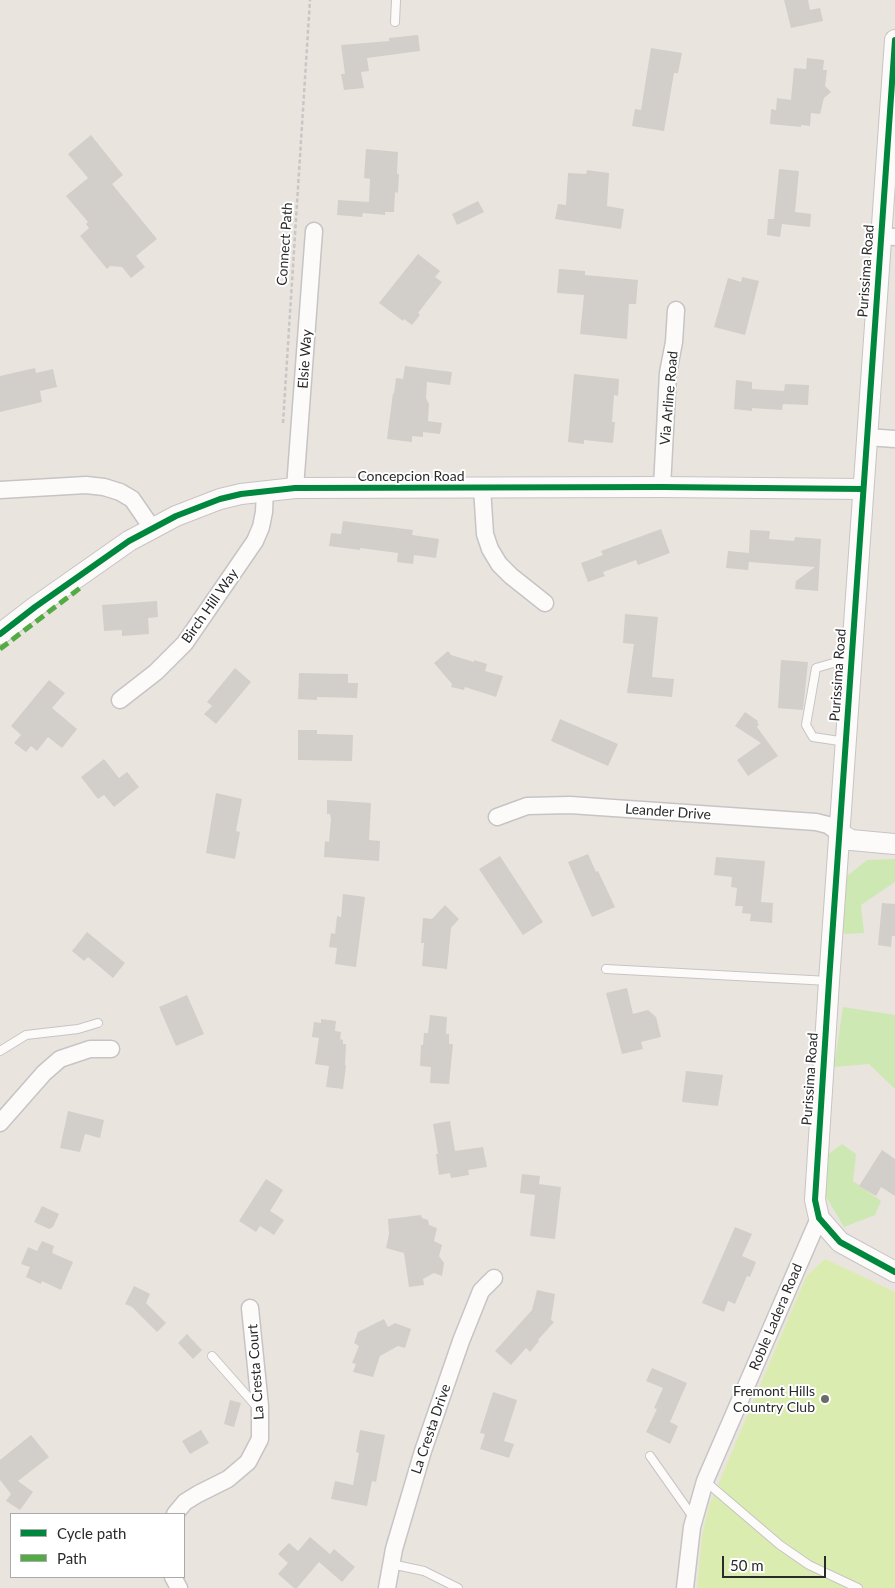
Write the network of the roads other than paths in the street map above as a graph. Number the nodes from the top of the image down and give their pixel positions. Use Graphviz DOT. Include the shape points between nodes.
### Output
graph roads {
  1 [pos="396,0"];
  2 [pos="395,22"];
  3 [pos="895,40"];
  4 [pos="314,230"];
  5 [pos="888,237"];
  6 [pos="676,310"];
  7 [pos="867,437"];
  8 [pos="895,439"];
  9 [pos="662,487"];
  10 [pos="295,488"];
  11 [pos="482,488"];
  12 [pos="863,489"];
  13 [pos="0,490"];
  14 [pos="266,490"];
  15 [pos="152,528"];
  16 [pos="545,603"];
  17 [pos="0,634"];
  18 [pos="852,658"];
  19 [pos="120,700"];
  20 [pos="846,742"];
  21 [pos="497,817"];
  22 [pos="839,833"];
  23 [pos="895,844"];
  24 [pos="606,968"];
  25 [pos="829,981"];
  26 [pos="98,1023"];
  27 [pos="111,1049"];
  28 [pos="0,1051"];
  29 [pos="0,1123"];
  30 [pos="819,1218"];
  31 [pos="895,1272"];
  32 [pos="494,1278"];
  33 [pos="250,1308"];
  34 [pos="212,1356"];
  35 [pos="260,1410"];
  36 [pos="650,1456"];
  37 [pos="705,1481"];
  38 [pos="176,1513"];
  39 [pos="694,1518"];
  40 [pos="391,1564"];
  41 [pos="387,1588"];
  42 [pos="458,1588"];
  43 [pos="685,1588"];
  44 [pos="858,1588"];
  1 -- 2 [label="lane"];
  3 -- 5 [label="street, Purissima Road"];
  4 -- 10 [label="street, Elsie Way"];
  5 -- 7 [label="street, Purissima Road"];
  6 -- 9 [label="street, Via Arline Road" via="668,373"];
  7 -- 8 [label="street"];
  7 -- 12 [label="street, Purissima Road"];
  9 -- 11 [label="street, Concepcion Road"];
  9 -- 12 [label="street, Concepcion Road"];
  10 -- 11 [label="street, Concepcion Road"];
  10 -- 14 [label="street, Concepcion Road"];
  11 -- 16 [label="street" via="485,534 490,549 511,576"];
  12 -- 18 [label="street, Purissima Road"];
  13 -- 15 [label="street" via="104,486 132,499"];
  14 -- 15 [label="street, Concepcion Road" via="220,499"];
  14 -- 19 [label="street, Birch Hill Way" via="261,527 255,541 185,643 156,672"];
  15 -- 17 [label="street, Concepcion Road"];
  18 -- 20 [label="street, Purissima Road"];
  18 -- 20 [label="lane" via="816,668 806,725 813,737"];
  20 -- 22 [label="street, Purissima Road"];
  21 -- 22 [label="street, Leander Drive" via="527,806 570,805 816,822"];
  22 -- 23 [label="street" via="851,840"];
  22 -- 25 [label="street, Purissima Road"];
  24 -- 25 [label="lane"];
  25 -- 30 [label="street, Purissima Road" via="815,1200"];
  26 -- 28 [label="lane" via="78,1029 26,1035"];
  27 -- 29 [label="street" via="90,1050 60,1059"];
  30 -- 31 [label="street" via="840,1242"];
  30 -- 37 [label="street, Roble Ladera Road"];
  32 -- 40 [label="street, La Cresta Drive" via="481,1291 461,1341 423,1451"];
  33 -- 35 [label="street, La Cresta Court"];
  34 -- 35 [label="lane"];
  35 -- 38 [label="street, La Cresta Court" via="260,1439 248,1462 228,1479 185,1502"];
  36 -- 39 [label="lane"];
  37 -- 39 [label="street, Roble Ladera Road"];
  37 -- 44 [label="lane" via="780,1545 821,1572"];
  39 -- 43 [label="street, Roble Ladera Road"];
  40 -- 41 [label="street, La Cresta Drive"];
  40 -- 42 [label="lane" via="424,1571"];
}
